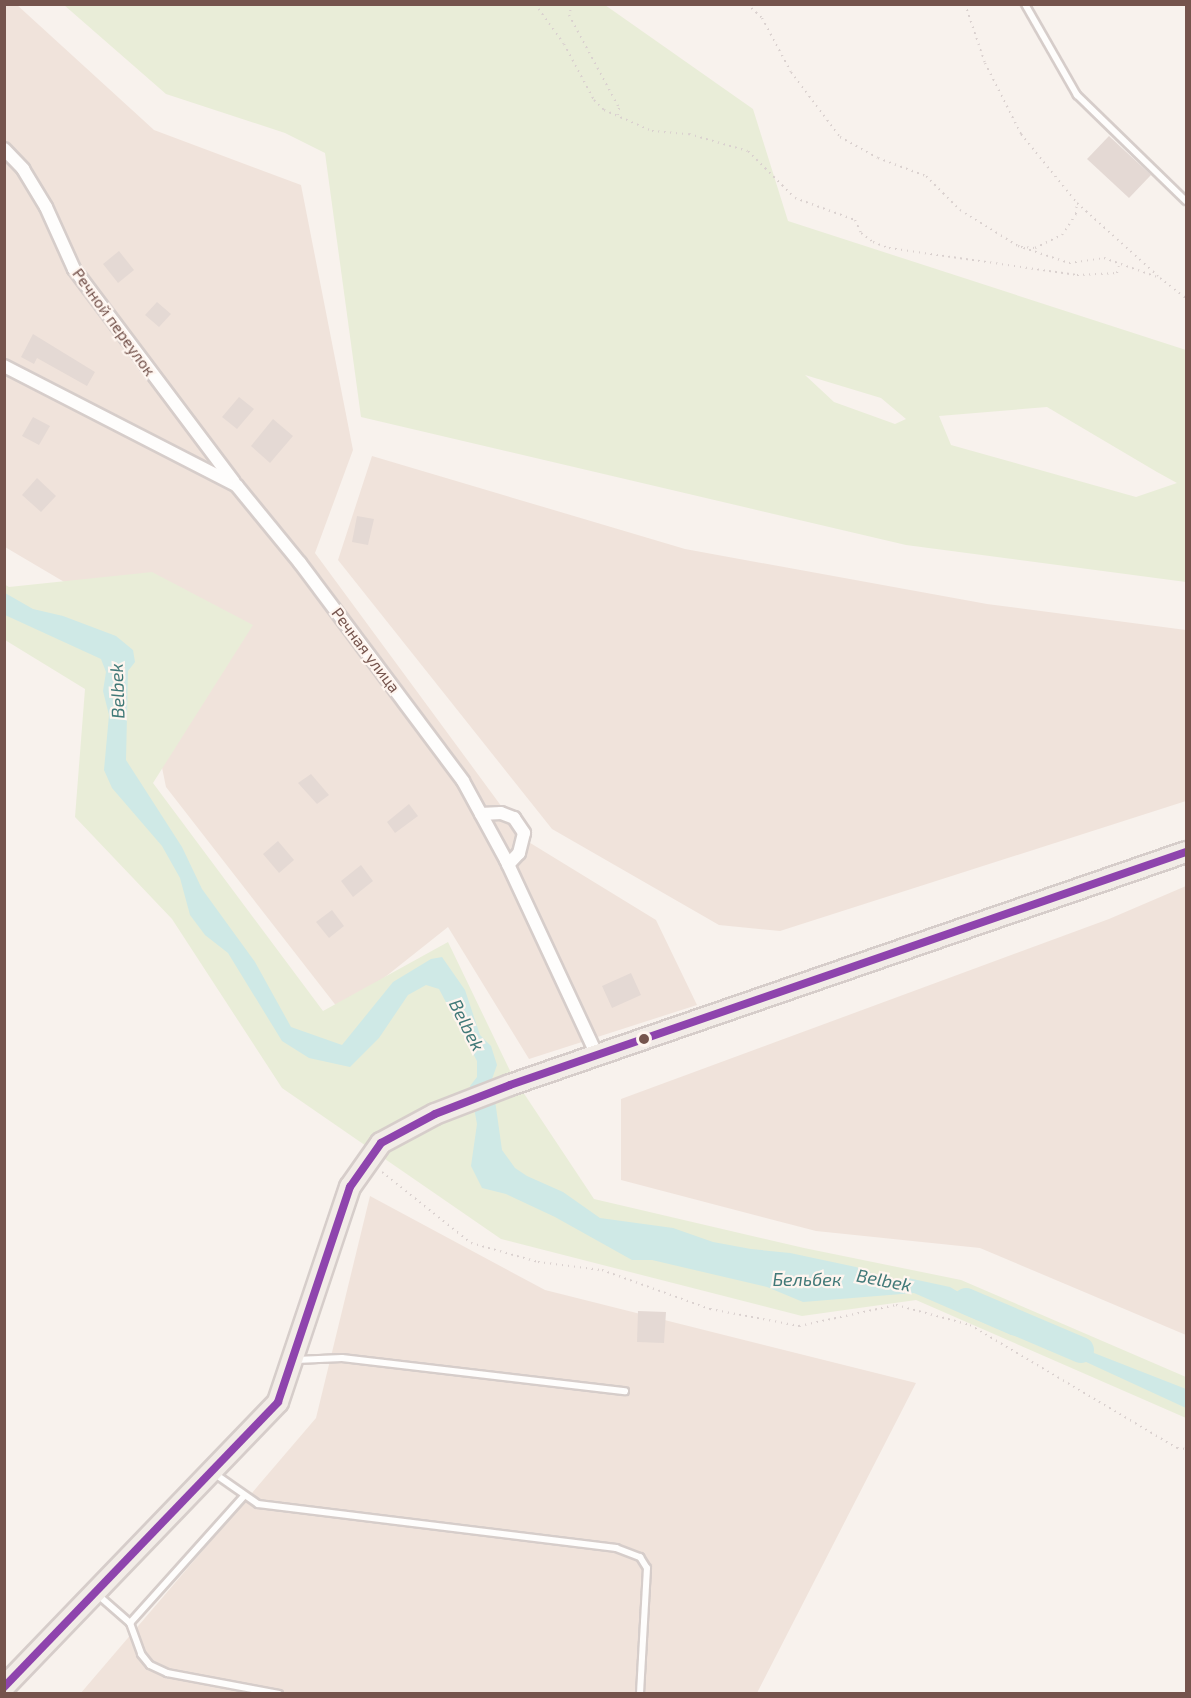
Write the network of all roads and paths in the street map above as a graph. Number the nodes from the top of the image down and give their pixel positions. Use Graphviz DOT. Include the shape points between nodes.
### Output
graph roads {
  1 [pos="535,4"];
  2 [pos="572,4"];
  3 [pos="747,4"];
  4 [pos="965,4"];
  5 [pos="1025,4"];
  6 [pos="617,116"];
  7 [pos="4,149"];
  8 [pos="1186,201"];
  9 [pos="1077,203"];
  10 [pos="1018,246"];
  11 [pos="1119,266"];
  12 [pos="1160,278"];
  13 [pos="1186,298"];
  14 [pos="4,366"];
  15 [pos="237,486"];
  16 [pos="481,814"];
  17 [pos="1186,852"];
  18 [pos="508,866"];
  19 [pos="598,1057"];
  20 [pos="368,1161"];
  21 [pos="292,1360"];
  22 [pos="625,1391"];
  23 [pos="1186,1449"];
  24 [pos="212,1471"];
  25 [pos="243,1497"];
  26 [pos="95,1593"];
  27 [pos="130,1623"];
  28 [pos="4,1688"];
  29 [pos="279,1694"];
  30 [pos="640,1694"];
  1 -- 6 [label="path" via="564,44 594,100"];
  2 -- 6 [label="path" via="569,15 619,108"];
  3 -- 10 [label="path" via="762,18 791,72 840,137 878,158 926,176 960,210"];
  4 -- 9 [label="path" via="986,63 1021,134"];
  5 -- 8 [label="lane" via="1077,95"];
  6 -- 11 [label="path" via="652,131 689,134 748,151 795,198 855,220 861,233 889,248 1077,275 1117,273"];
  7 -- 15 [label="street, Речной переулок" via="23,169 46,207 85,286"];
  9 -- 10 [label="path" via="1077,214 1062,235 1035,248"];
  9 -- 12 [label="path"];
  10 -- 11 [label="path" via="1069,263 1104,258"];
  11 -- 12 [label="path"];
  12 -- 13 [label="path"];
  14 -- 15 [label="street, Речная улица"];
  15 -- 16 [label="street, Речная улица" via="300,563 463,781"];
  16 -- 18 [label="street, Речная улица"];
  16 -- 18 [label="street" via="501,813 514,818 524,833 519,853"];
  17 -- 19 [label="main road"];
  18 -- 19 [label="street, Речная улица"];
  19 -- 20 [label="main road" via="435,1114 381,1143"];
  20 -- 21 [label="main road" via="350,1187"];
  20 -- 23 [label="path" via="471,1243 538,1262 602,1270 710,1309 799,1326 896,1305 970,1325 1177,1448"];
  21 -- 22 [label="lane" via="342,1358"];
  21 -- 24 [label="main road" via="278,1402"];
  24 -- 25 [label="lane"];
  24 -- 26 [label="main road"];
  25 -- 27 [label="lane"];
  25 -- 30 [label="lane" via="276,1508 616,1548 640,1557 647,1568"];
  26 -- 27 [label="lane"];
  26 -- 28 [label="main road"];
  27 -- 29 [label="lane" via="138,1648 150,1665 167,1673"];
}
